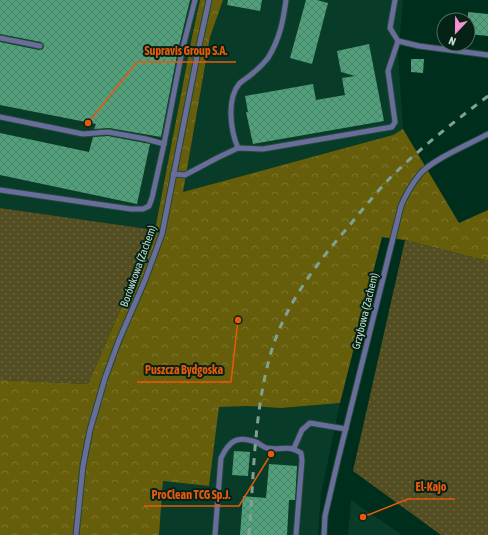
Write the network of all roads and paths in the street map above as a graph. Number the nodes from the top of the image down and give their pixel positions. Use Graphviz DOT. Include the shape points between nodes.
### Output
graph roads {
  1 [pos="195,0"];
  2 [pos="209,0"];
  3 [pos="286,0"];
  4 [pos="395,0"];
  5 [pos="0,38"];
  6 [pos="398,41"];
  7 [pos="40,46"];
  8 [pos="488,55"];
  9 [pos="0,117"];
  10 [pos="488,134"];
  11 [pos="164,144"];
  12 [pos="238,148"];
  13 [pos="173,174"];
  14 [pos="0,190"];
  15 [pos="346,429"];
  16 [pos="294,448"];
  17 [pos="76,535"];
  18 [pos="215,535"];
  19 [pos="296,535"];
  20 [pos="324,535"];
  1 -- 11 [label="lane"];
  2 -- 13 [label="lane, Borówkowa (Zachem)"];
  3 -- 12 [label="lane" via="278,39 267,59 240,83 234,92 231,120 233,137"];
  4 -- 6 [label="lane" via="390,28"];
  5 -- 7 [label="lane"];
  6 -- 8 [label="lane"];
  6 -- 12 [label="lane" via="388,71 394,122 392,127 263,149"];
  9 -- 11 [label="lane" via="83,134 108,132"];
  10 -- 15 [label="lane, Grzybowa (Zachem)" via="437,161 421,173 408,190 395,228"];
  11 -- 14 [label="lane" via="152,198 149,206 143,209"];
  12 -- 13 [label="lane" via="185,175"];
  13 -- 17 [label="lane, Borówkowa (Zachem)" via="162,234 107,371 96,406 83,466"];
  15 -- 16 [label="lane" via="310,423 302,430"];
  15 -- 20 [label="lane, Grzybowa (Zachem)" via="325,516"];
  16 -- 18 [label="lane" via="267,448 256,442 241,440 232,442 226,448 222,458"];
  16 -- 19 [label="lane" via="301,453 302,460"];
}
